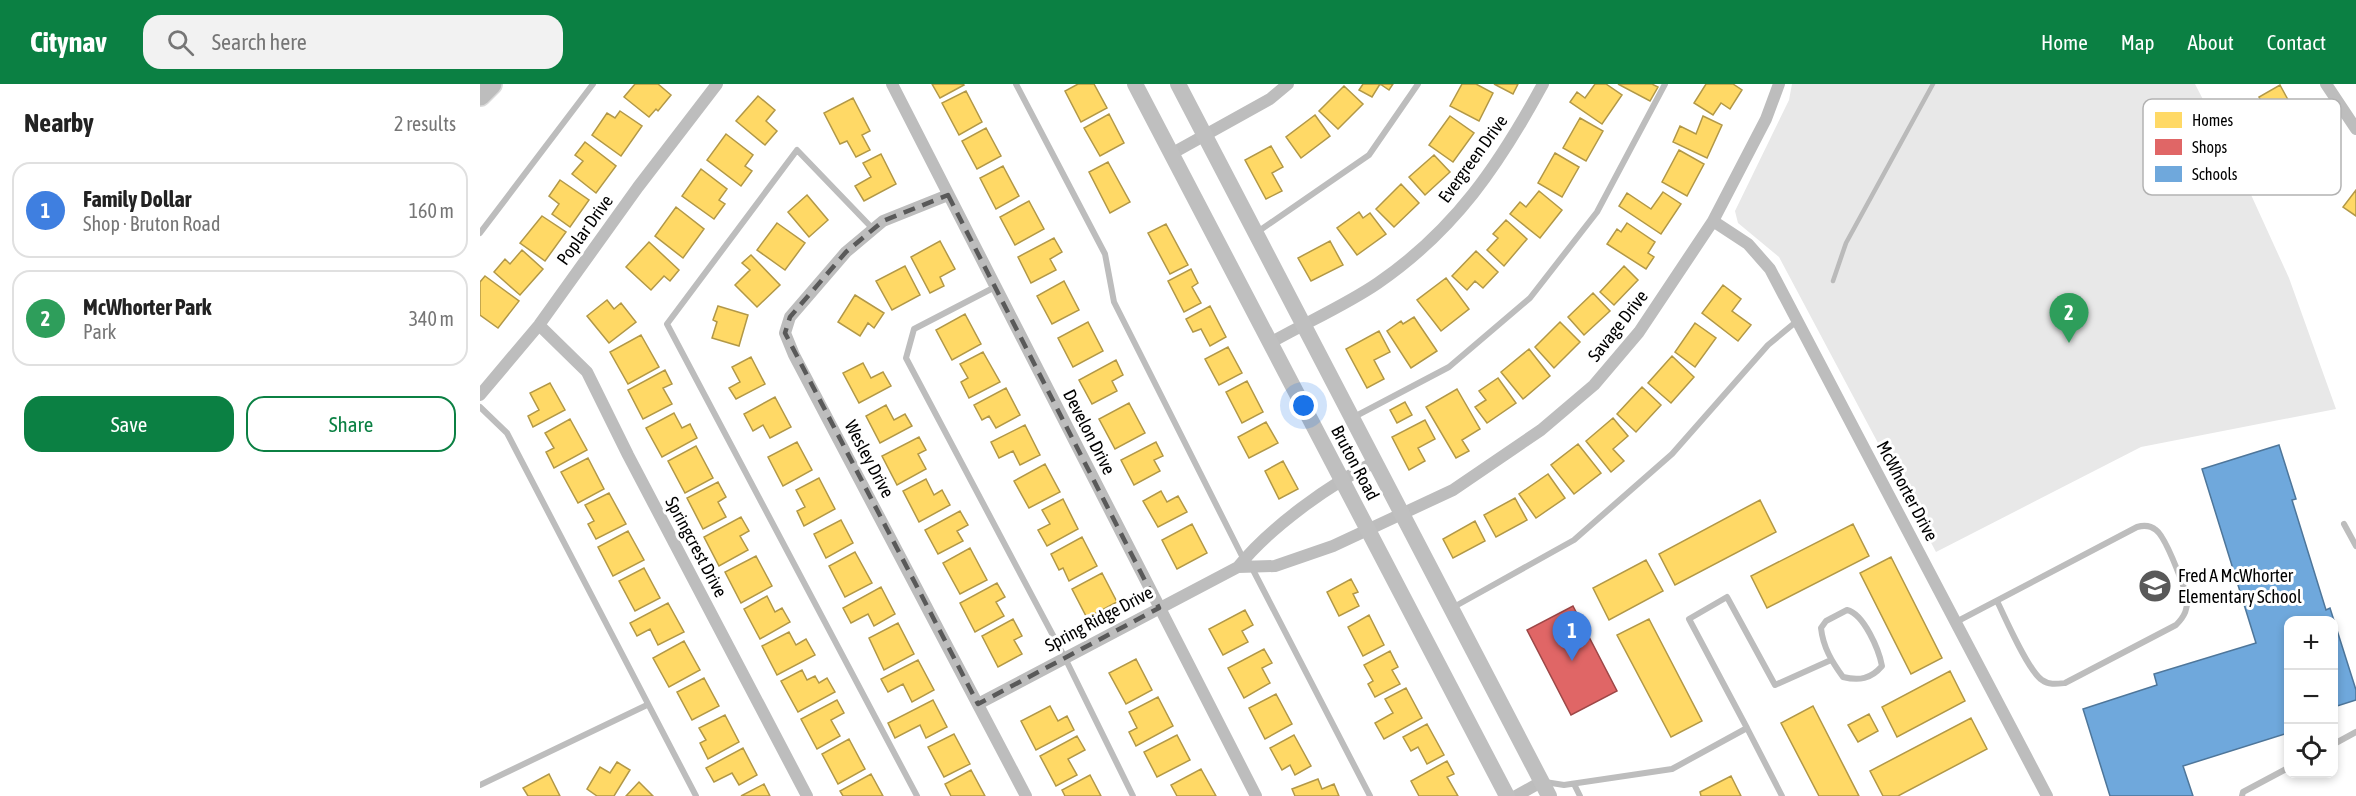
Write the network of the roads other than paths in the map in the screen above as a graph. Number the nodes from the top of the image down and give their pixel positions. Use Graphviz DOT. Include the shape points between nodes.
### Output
graph roads {
  1 [pos="491,84"];
  2 [pos="593,84"];
  3 [pos="717,84"];
  4 [pos="892,84"];
  5 [pos="1016,84"];
  6 [pos="1135,84"];
  7 [pos="1178,84"];
  8 [pos="1288,84"];
  9 [pos="1418,84"];
  10 [pos="1543,84"];
  11 [pos="1665,84"];
  12 [pos="1779,84"];
  13 [pos="2326,84"];
  14 [pos="480,95"];
  15 [pos="2336,99"];
  16 [pos="2341,106"];
  17 [pos="2356,129"];
  18 [pos="1205,136"];
  19 [pos="1171,154"];
  20 [pos="948,195"];
  21 [pos="1713,221"];
  22 [pos="873,230"];
  23 [pos="480,232"];
  24 [pos="1256,233"];
  25 [pos="995,287"];
  26 [pos="1797,321"];
  27 [pos="1303,324"];
  28 [pos="539,326"];
  29 [pos="1270,343"];
  30 [pos="480,396"];
  31 [pos="480,406"];
  32 [pos="1352,418"];
  33 [pos="1375,462"];
  34 [pos="1342,480"];
  35 [pos="1402,514"];
  36 [pos="2344,524"];
  37 [pos="1368,530"];
  38 [pos="2356,546"];
  39 [pos="1244,565"];
  40 [pos="1997,601"];
  41 [pos="1159,608"];
  42 [pos="1451,608"];
  43 [pos="1955,622"];
  44 [pos="1065,658"];
  45 [pos="1831,660"];
  46 [pos="978,704"];
  47 [pos="647,705"];
  48 [pos="1747,728"];
  49 [pos="2356,732"];
  50 [pos="2338,742"];
  51 [pos="2284,771"];
  52 [pos="1574,784"];
  53 [pos="480,785"];
  54 [pos="1545,789"];
  55 [pos="696,796"];
  56 [pos="807,796"];
  57 [pos="917,796"];
  58 [pos="1026,796"];
  59 [pos="1133,796"];
  60 [pos="1256,796"];
  61 [pos="1370,796"];
  62 [pos="1507,796"];
  63 [pos="1516,796"];
  64 [pos="1580,796"];
  65 [pos="1782,796"];
  66 [pos="2047,796"];
  67 [pos="2242,796"];
  1 -- 14 [label="highway"];
  2 -- 23 [label="lane"];
  3 -- 28 [label="street, Poplar Drive"];
  4 -- 20 [label="street, Develon Drive"];
  5 -- 39 [label="lane" via="1105,254 1113,302"];
  6 -- 19 [label="main road, Bruton Road"];
  7 -- 18 [label="main road, Bruton Road"];
  8 -- 18 [label="street" via="1270,99"];
  9 -- 24 [label="lane" via="1370,155"];
  10 -- 27 [label="street, Evergreen Drive" via="1515,135 1472,198 1429,244 1377,284"];
  11 -- 32 [label="lane" via="1597,212 1530,298 1449,367"];
  12 -- 21 [label="street, Savage Drive" via="1766,119"];
  13 -- 15 [label="street"];
  16 -- 17 [label="street"];
  18 -- 19 [label="street"];
  18 -- 24 [label="main road, Bruton Road"];
  19 -- 29 [label="main road, Bruton Road"];
  20 -- 22 [label="street, Wesley Drive" via="883,221"];
  20 -- 25 [label="street, Develon Drive"];
  21 -- 26 [label="street, McWhorter Drive" via="1748,244 1770,269"];
  21 -- 35 [label="street, Savage Drive" via="1639,332 1594,385 1503,458 1453,490"];
  22 -- 46 [label="street, Wesley Drive" via="846,252 790,317 785,333"];
  22 -- 57 [label="lane" via="797,150 667,324"];
  24 -- 27 [label="main road, Bruton Road"];
  25 -- 41 [label="street, Develon Drive"];
  25 -- 44 [label="lane" via="914,329 906,358"];
  26 -- 42 [label="lane" via="1768,345 1672,454 1574,540"];
  26 -- 43 [label="street, McWhorter Drive"];
  27 -- 29 [label="street, Evergreen Drive"];
  27 -- 32 [label="main road, Bruton Road"];
  28 -- 30 [label="street, Poplar Drive"];
  28 -- 56 [label="street, Springcrest Drive" via="587,372"];
  29 -- 34 [label="main road, Bruton Road"];
  31 -- 47 [label="lane" via="507,433"];
  32 -- 33 [label="main road, Bruton Road"];
  33 -- 34 [label="street, Spring Ridge Drive"];
  33 -- 35 [label="main road, Bruton Road"];
  34 -- 37 [label="main road, Bruton Road"];
  34 -- 39 [label="street, Spring Ridge Drive" via="1253,547"];
  35 -- 37 [label="street, Spring Ridge Drive"];
  35 -- 42 [label="main road, Bruton Road"];
  36 -- 38 [label="lane"];
  37 -- 39 [label="street, Spring Ridge Drive" via="1275,566"];
  37 -- 62 [label="main road, Bruton Road"];
  39 -- 41 [label="street, Spring Ridge Drive"];
  39 -- 61 [label="lane"];
  40 -- 40 [label="lane" via="2037,676 2057,684 2176,625 2188,604 2162,536 2154,528 2143,526"];
  40 -- 43 [label="lane"];
  41 -- 44 [label="street, Spring Ridge Drive"];
  41 -- 60 [label="street, Develon Drive"];
  42 -- 54 [label="main road, Bruton Road"];
  43 -- 66 [label="street, McWhorter Drive"];
  44 -- 46 [label="street, Spring Ridge Drive"];
  44 -- 59 [label="lane"];
  45 -- 45 [label="lane" via="1821,628 1847,610 1856,612 1882,666 1860,680 1843,676"];
  45 -- 48 [label="lane" via="1775,685 1727,597 1689,619"];
  46 -- 58 [label="street, Wesley Drive"];
  47 -- 53 [label="lane"];
  47 -- 55 [label="lane"];
  48 -- 52 [label="lane" via="1672,768"];
  48 -- 65 [label="lane"];
  49 -- 50 [label="lane"];
  51 -- 67 [label="lane"];
  52 -- 54 [label="lane"];
  52 -- 64 [label="lane"];
  54 -- 63 [label="street"];
}
